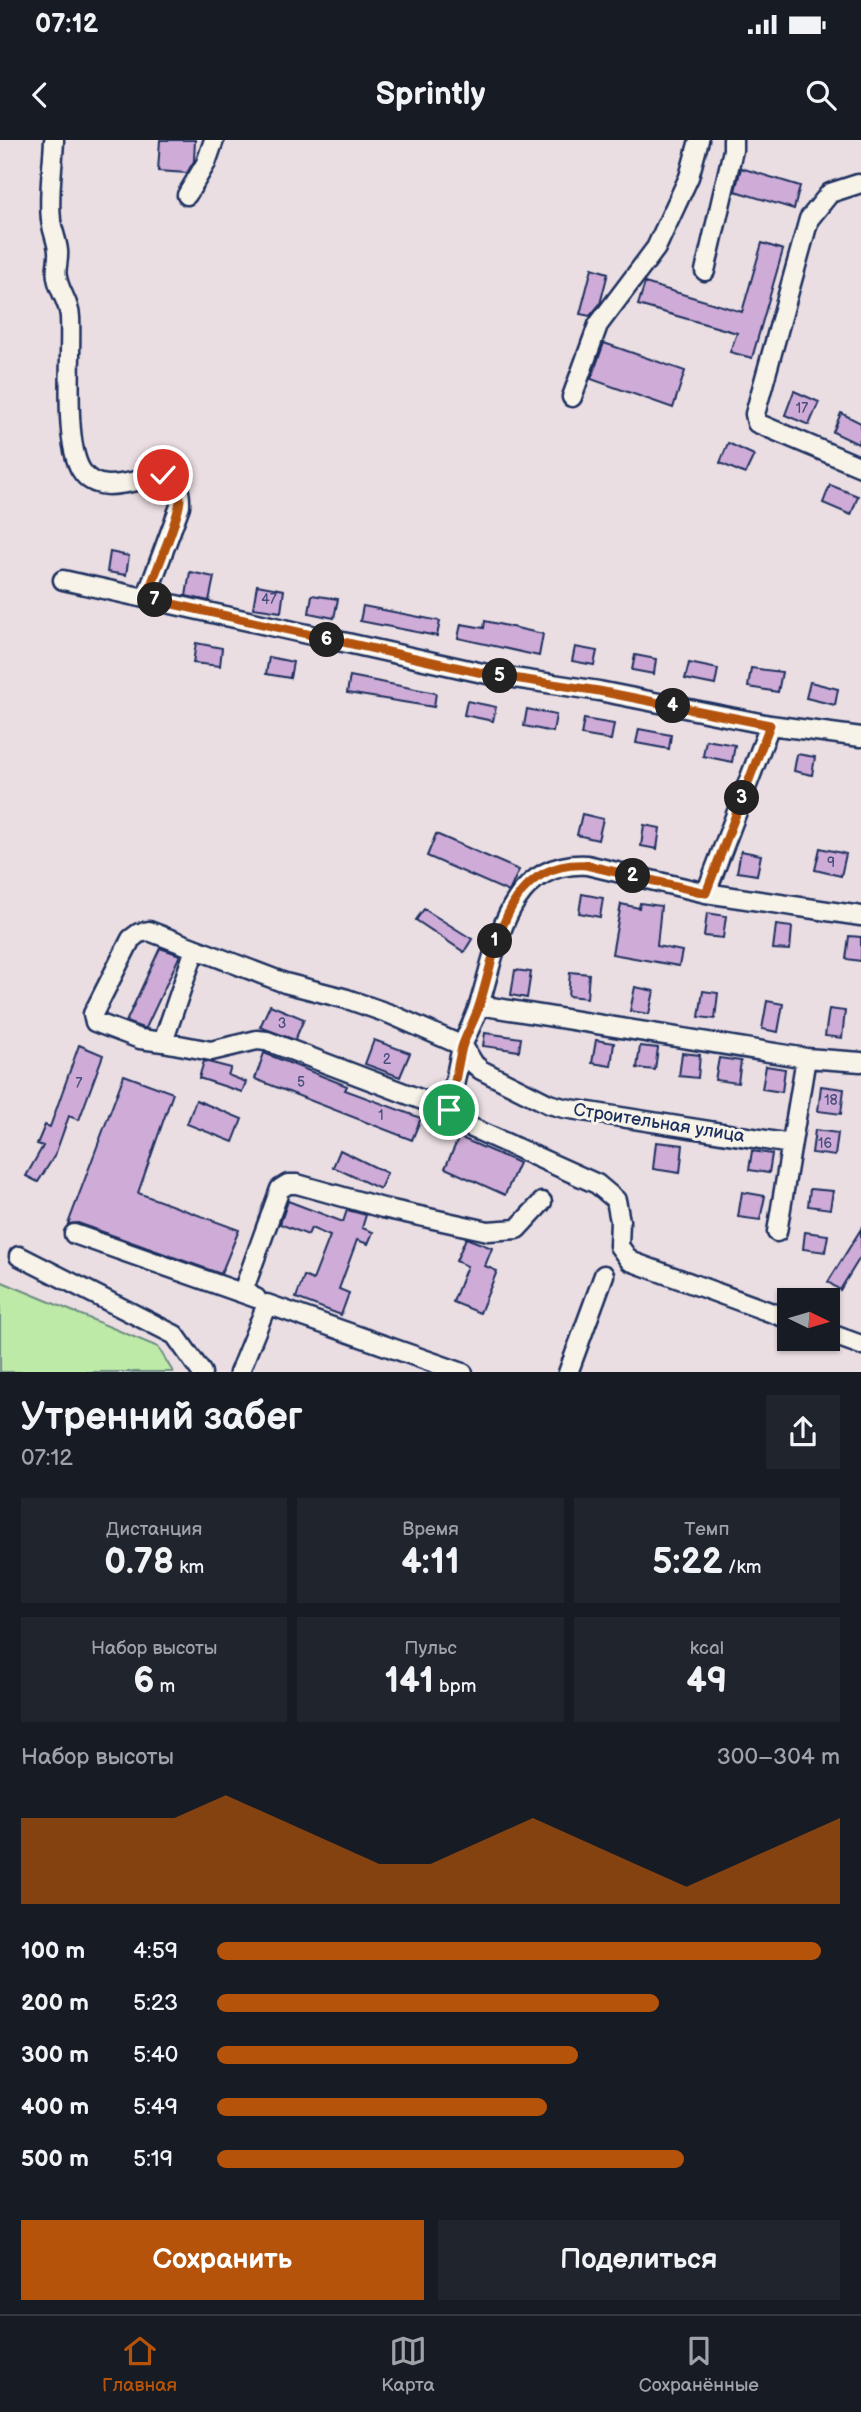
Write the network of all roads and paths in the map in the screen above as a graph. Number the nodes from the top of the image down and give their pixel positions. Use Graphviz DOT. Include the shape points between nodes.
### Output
graph roads {
  1 [pos="54,140"];
  2 [pos="214,140"];
  3 [pos="699,140"];
  4 [pos="733,140"];
  5 [pos="853,183"];
  6 [pos="187,195"];
  7 [pos="705,271"];
  8 [pos="572,397"];
  9 [pos="861,467"];
  10 [pos="63,580"];
  11 [pos="146,598"];
  12 [pos="770,725"];
  13 [pos="861,737"];
  14 [pos="706,893"];
  15 [pos="861,916"];
  16 [pos="195,949"];
  17 [pos="480,1005"];
  18 [pos="163,1042"];
  19 [pos="463,1046"];
  20 [pos="806,1058"];
  21 [pos="861,1062"];
  22 [pos="449,1110"];
  23 [pos="791,1144"];
  24 [pos="541,1202"];
  25 [pos="777,1232"];
  26 [pos="74,1234"];
  27 [pos="19,1256"];
  28 [pos="604,1275"];
  29 [pos="259,1300"];
  30 [pos="777,1315"];
  31 [pos="840,1337"];
  32 [pos="861,1345"];
  33 [pos="201,1372"];
  34 [pos="239,1372"];
  35 [pos="460,1372"];
  36 [pos="568,1372"];
  1 -- 11 [label="street" via="51,222 58,249 57,281 69,308 76,457 87,477 100,483 137,483 163,475 177,485 180,506"];
  2 -- 6 [label="street"];
  3 -- 8 [label="street" via="689,177 656,248 598,325"];
  4 -- 7 [label="street"];
  5 -- 9 [label="street" via="830,193 809,219 755,414 757,423"];
  10 -- 11 [label="street"];
  11 -- 12 [label="street" via="460,668"];
  12 -- 13 [label="street"];
  12 -- 14 [label="street"];
  14 -- 15 [label="street"];
  14 -- 17 [label="street" via="586,865 548,870 524,890 507,915 495,940"];
  16 -- 18 [label="street"];
  16 -- 18 [label="street" via="149,931 139,933 131,939 93,1014 96,1024"];
  16 -- 19 [label="street" via="285,983 348,999"];
  17 -- 19 [label="street"];
  17 -- 20 [label="street"];
  18 -- 22 [label="street" via="211,1051 267,1041"];
  19 -- 22 [label="street"];
  19 -- 23 [label="street, Строительная улица" via="481,1070 549,1104"];
  20 -- 21 [label="street"];
  20 -- 23 [label="street"];
  22 -- 30 [label="street" via="459,1122 597,1184 616,1199 621,1221 619,1246 630,1261"];
  23 -- 25 [label="street"];
  24 -- 29 [label="street" via="517,1229 488,1231 288,1184 280,1189 245,1286 246,1292"];
  26 -- 29 [label="street"];
  27 -- 33 [label="street" via="175,1335"];
  28 -- 36 [label="street"];
  29 -- 34 [label="street"];
  29 -- 35 [label="street"];
  31 -- 32 [label="street"];
}
